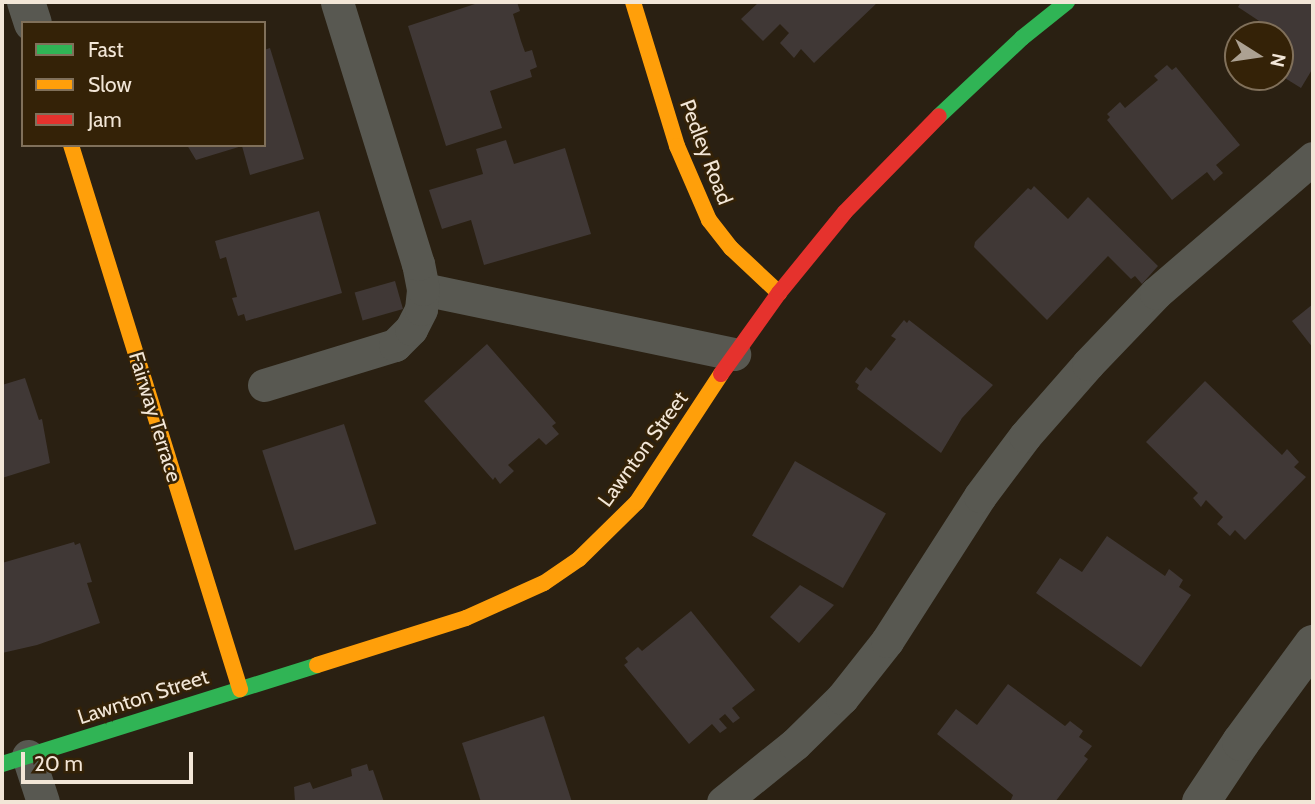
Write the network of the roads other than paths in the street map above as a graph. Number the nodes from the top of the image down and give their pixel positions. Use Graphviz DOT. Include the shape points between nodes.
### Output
graph roads {
  1 [pos="26,2"];
  2 [pos="337,2"];
  3 [pos="633,2"];
  4 [pos="1067,2"];
  5 [pos="32,21"];
  6 [pos="72,147"];
  7 [pos="1313,158"];
  8 [pos="423,289"];
  9 [pos="779,293"];
  10 [pos="734,354"];
  11 [pos="264,385"];
  12 [pos="1313,644"];
  13 [pos="240,689"];
  14 [pos="15,760"];
  15 [pos="43,802"];
  16 [pos="723,802"];
  17 [pos="1201,802"];
  1 -- 5 [label="street"];
  2 -- 8 [label="lane"];
  3 -- 9 [label="street, Pedley Road" via="677,146 709,220 731,248"];
  4 -- 9 [label="street, Lawnton Street" via="914,139 845,212"];
  6 -- 13 [label="street, Fairway Terrace"];
  7 -- 16 [label="lane" via="1156,293 1088,363 980,496 887,640 842,698 795,744"];
  8 -- 10 [label="lane"];
  8 -- 11 [label="lane" via="422,309 395,345"];
  9 -- 10 [label="street, Lawnton Street"];
  10 -- 13 [label="street, Lawnton Street" via="637,502 579,559 510,600 466,618"];
  12 -- 17 [label="street"];
  13 -- 14 [label="street, Lawnton Street"];
  14 -- 15 [label="lane"];
}
